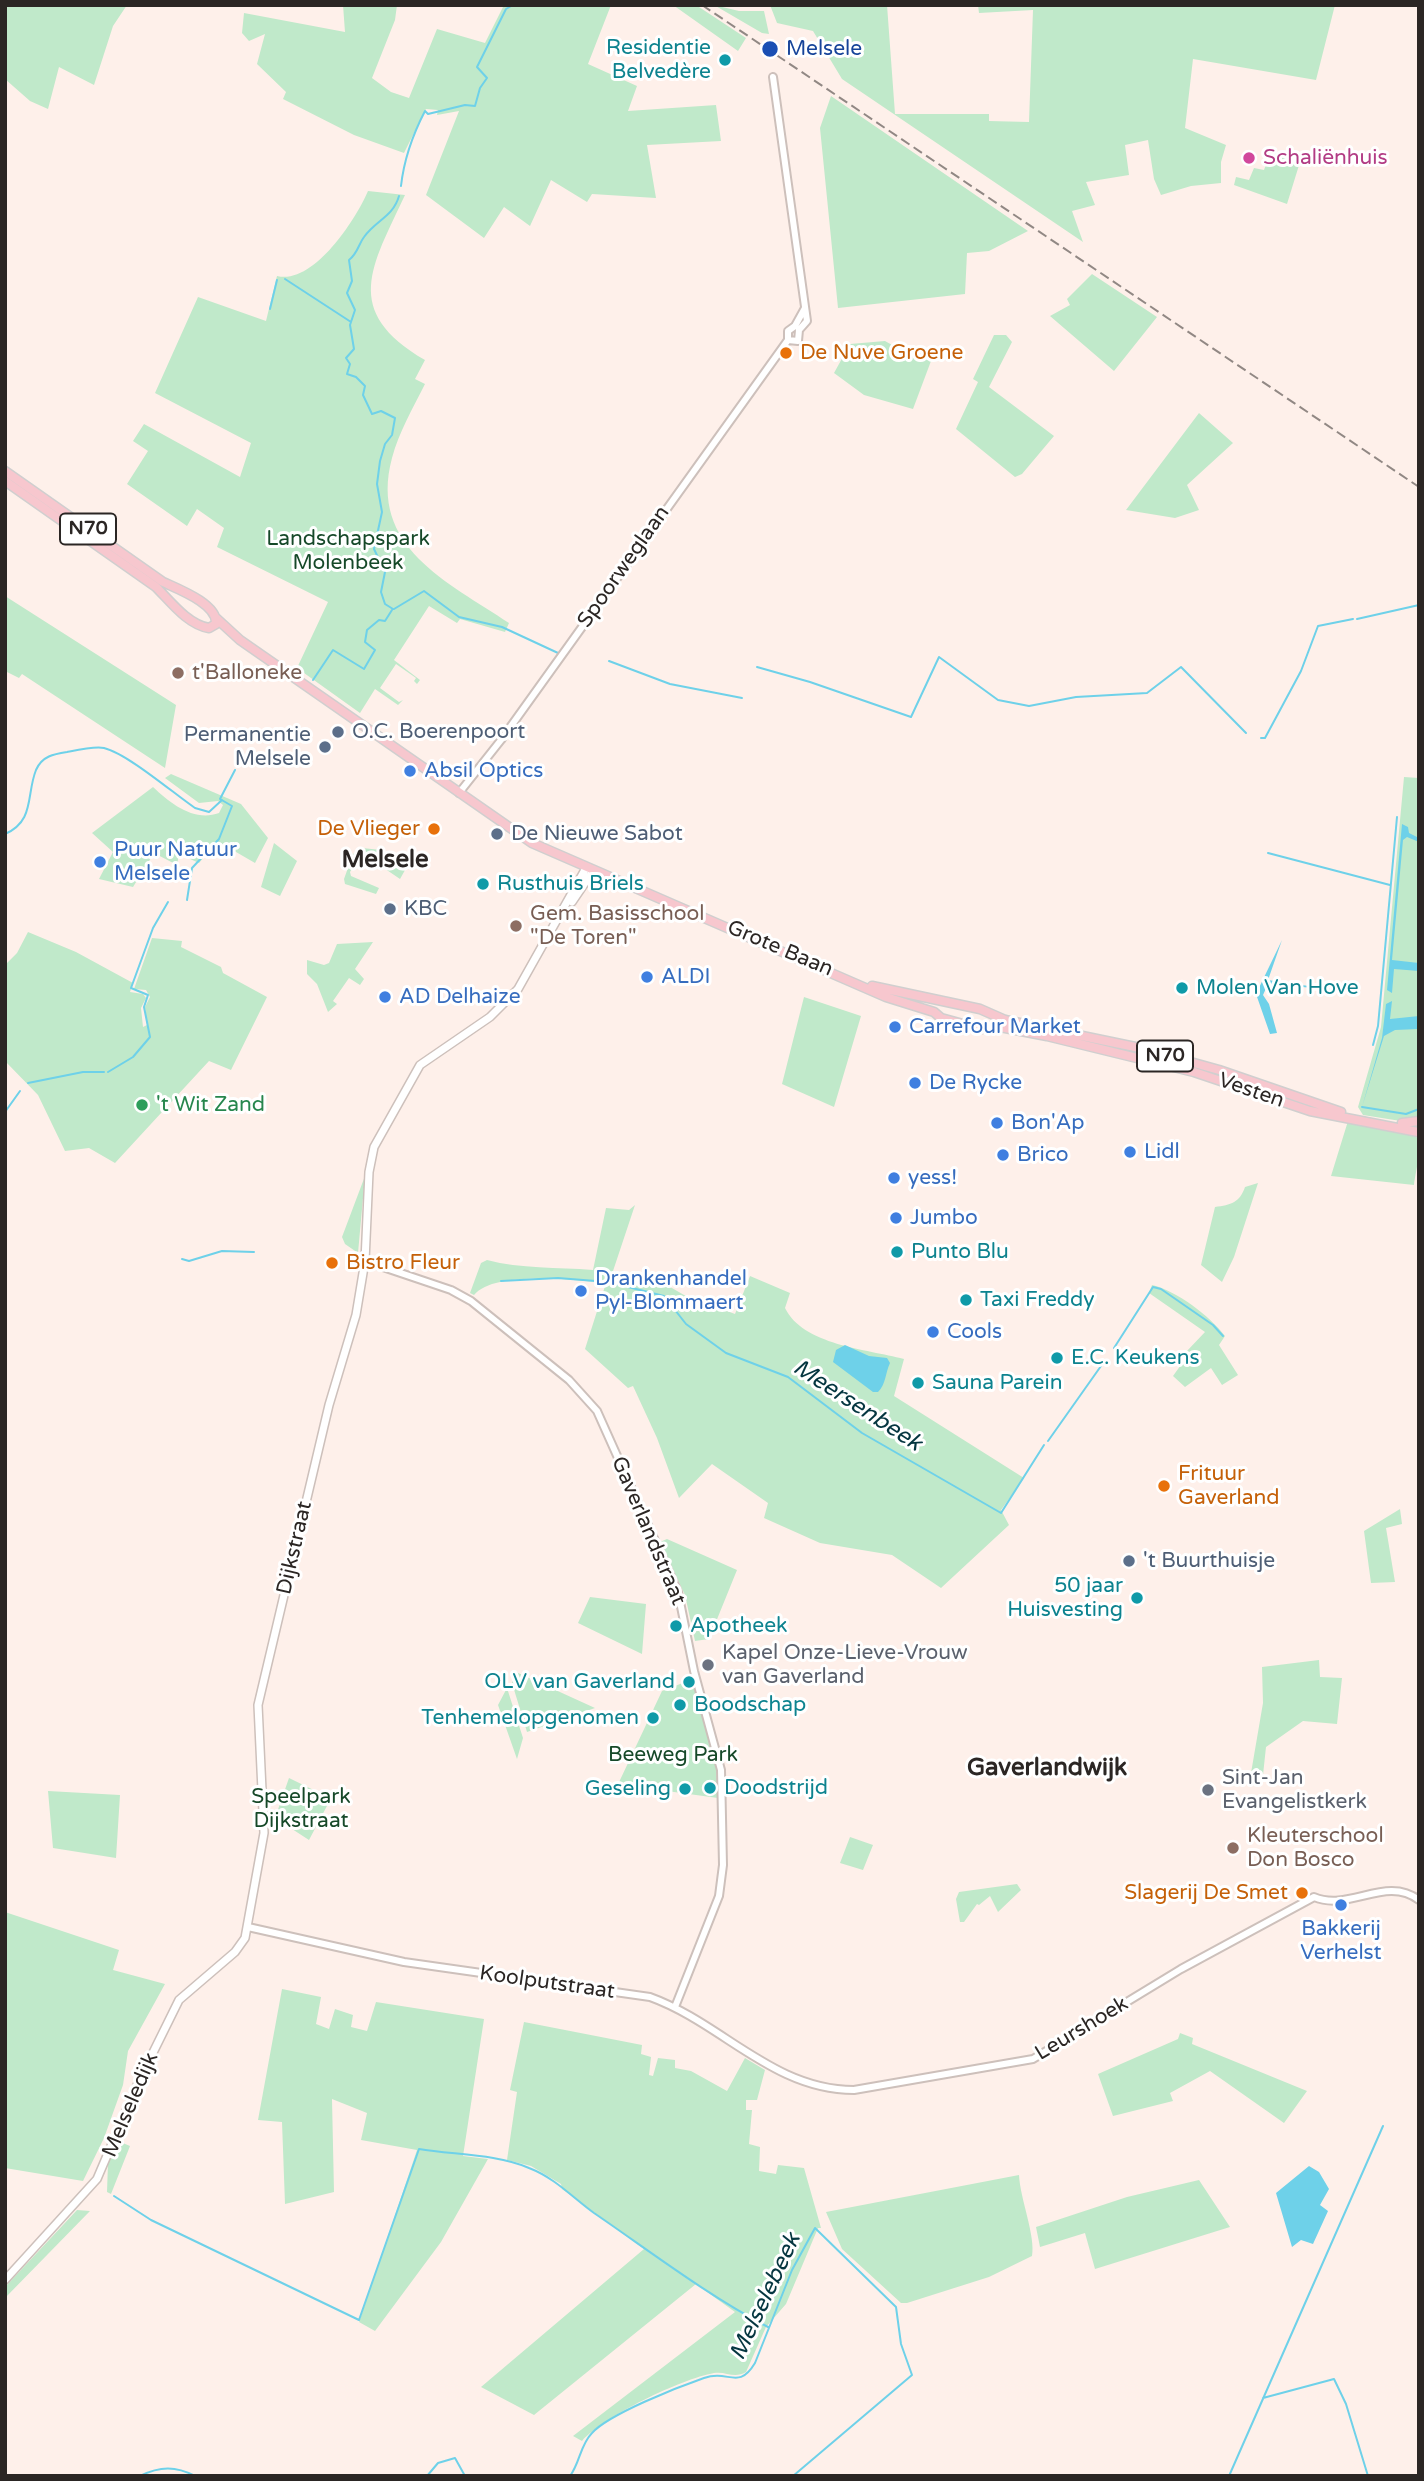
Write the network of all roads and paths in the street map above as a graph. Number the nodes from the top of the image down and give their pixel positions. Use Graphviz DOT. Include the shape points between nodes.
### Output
graph roads {
  1 [pos="773,77"];
  2 [pos="805,308"];
  3 [pos="796,329"];
  4 [pos="788,340"];
  5 [pos="5,471"];
  6 [pos="5,481"];
  7 [pos="170,585"];
  8 [pos="163,596"];
  9 [pos="216,618"];
  10 [pos="211,628"];
  11 [pos="240,640"];
  12 [pos="459,793"];
  13 [pos="589,869"];
  14 [pos="853,981"];
  15 [pos="889,994"];
  16 [pos="938,1002"];
  17 [pos="934,1012"];
  18 [pos="996,1016"];
  19 [pos="995,1026"];
  20 [pos="1419,1122"];
  21 [pos="1419,1132"];
  22 [pos="365,1261"];
  23 [pos="1419,1900"];
  24 [pos="248,1927"];
  25 [pos="675,2007"];
  26 [pos="827,2090"];
  27 [pos="5,2280"];
  1 -- 2 [label="street"];
  2 -- 3 [label="street, Spoorweglaan"];
  2 -- 3 [label="street" via="807,321"];
  3 -- 4 [label="street, Spoorweglaan" via="788,331"];
  3 -- 4 [label="street, Spoorweglaan" via="798,341"];
  4 -- 12 [label="street, Spoorweglaan"];
  5 -- 7 [label="main road, Grote Baan / N70"];
  6 -- 8 [label="main road, Grote Baan / N70"];
  7 -- 8 [label="main road"];
  7 -- 9 [label="main road, Grote Baan / N70"];
  8 -- 10 [label="main road, Grote Baan / N70" via="202,627"];
  9 -- 10 [label="main road"];
  9 -- 11 [label="main road, Grote Baan / N70"];
  10 -- 11 [label="main road, Grote Baan / N70"];
  11 -- 12 [label="main road, Grote Baan / N70"];
  12 -- 13 [label="main road, Grote Baan / N70" via="532,842"];
  13 -- 14 [label="main road, Grote Baan / N70"];
  13 -- 22 [label="main road, Dijkstraat" via="510,999 420,1065 378,1136 369,1172"];
  14 -- 15 [label="main road, Vesten / N70"];
  15 -- 16 [label="main road, Vesten / N70"];
  15 -- 17 [label="main road, Vesten / N70"];
  16 -- 17 [label="main road"];
  16 -- 18 [label="main road, Vesten / N70"];
  17 -- 19 [label="main road, Vesten / N70" via="981,1029"];
  18 -- 19 [label="main road"];
  18 -- 20 [label="main road, Vesten / N70" via="1139,1048 1332,1108"];
  19 -- 21 [label="main road, Vesten / N70" via="1194,1072 1310,1111"];
  20 -- 21 [label="main road, N70"];
  22 -- 24 [label="main road, Dijkstraat" via="356,1315 329,1405 258,1705 264,1833"];
  22 -- 25 [label="street, Gaverlandstraat" via="471,1301 580,1391 597,1411 678,1592 720,1770 723,1844 719,1896"];
  23 -- 26 [label="street, Leurshoek" via="1392,1889 1338,1902 1314,1897 1192,1963 1033,2059 893,2085"];
  24 -- 25 [label="street, Koolputstraat" via="404,1962 650,1997"];
  24 -- 27 [label="main road, Melseledijk" via="235,1952 179,2000 89,2191"];
  25 -- 26 [label="street, Koolputstraat" via="760,2062"];
}
